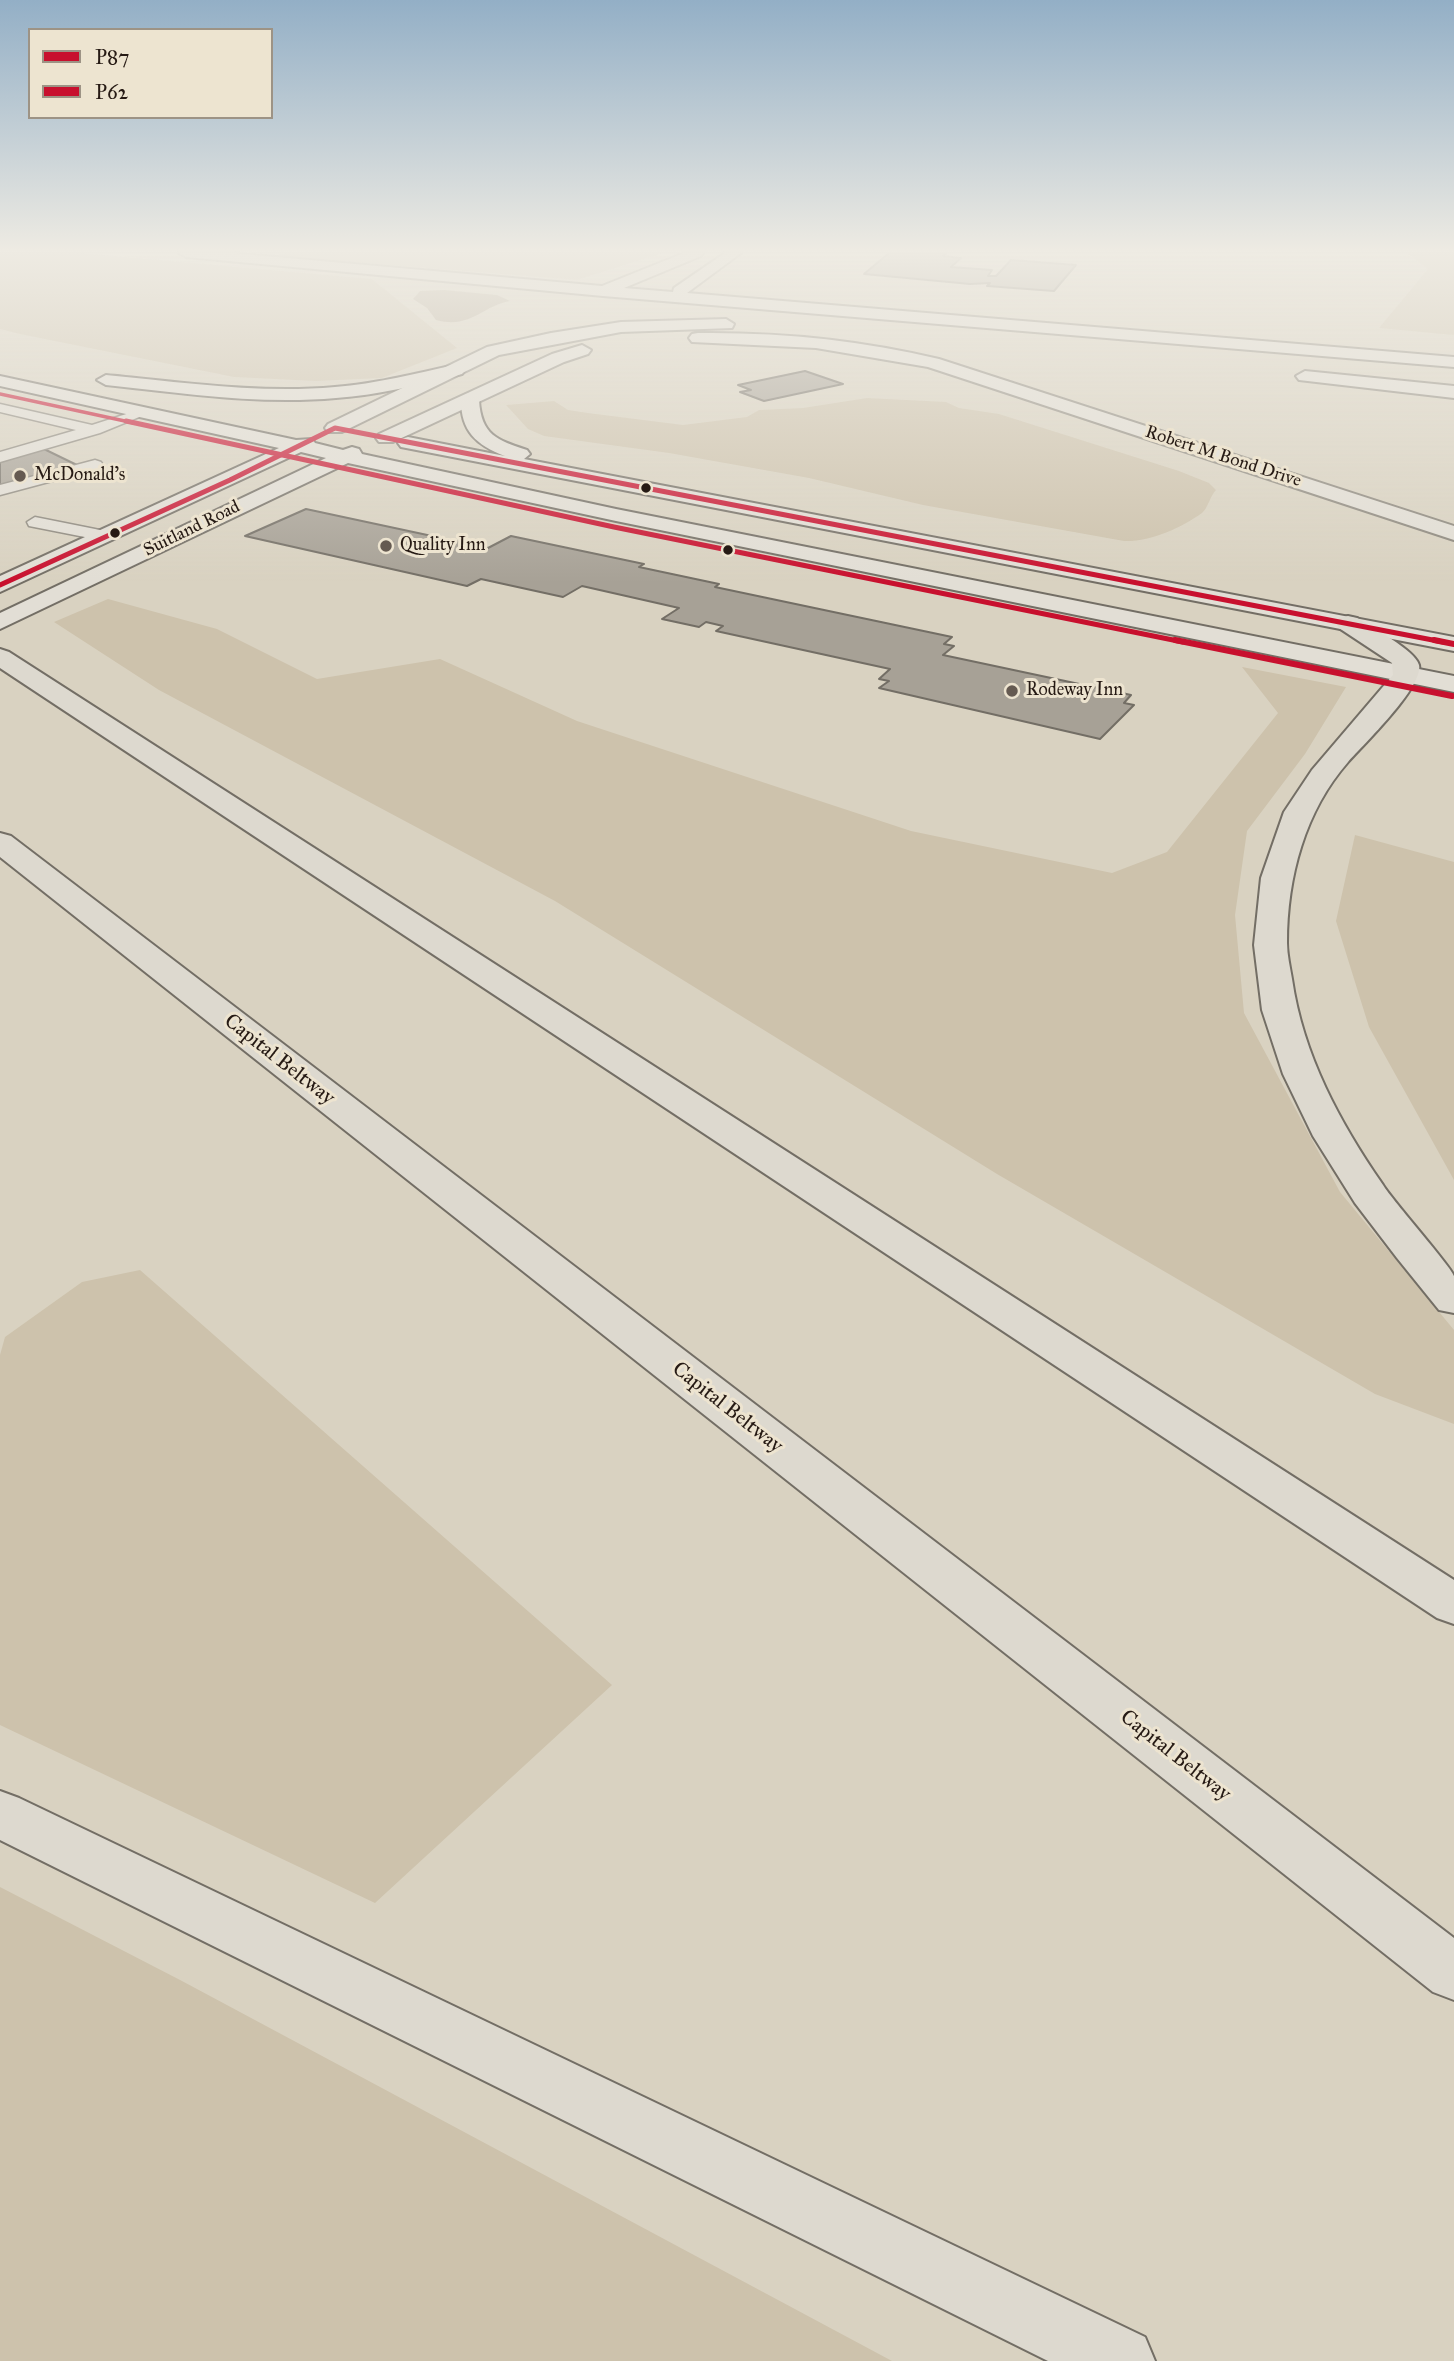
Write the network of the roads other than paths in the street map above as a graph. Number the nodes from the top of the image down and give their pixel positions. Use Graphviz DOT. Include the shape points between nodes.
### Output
graph roads {
  1 [pos="469,363"];
  2 [pos="547,363"];
  3 [pos="929,363"];
  4 [pos="456,370"];
  5 [pos="1293,375"];
  6 [pos="0,381"];
  7 [pos="1454,392"];
  8 [pos="79,399"];
  9 [pos="470,400"];
  10 [pos="0,408"];
  11 [pos="142,414"];
  12 [pos="268,414"];
  13 [pos="31,416"];
  14 [pos="176,421"];
  15 [pos="308,422"];
  16 [pos="0,426"];
  17 [pos="335,428"];
  18 [pos="92,431"];
  19 [pos="386,438"];
  20 [pos="298,447"];
  21 [pos="344,456"];
  22 [pos="0,457"];
  23 [pos="95,465"];
  24 [pos="595,479"];
  25 [pos="230,480"];
  26 [pos="454,480"];
  27 [pos="0,490"];
  28 [pos="235,508"];
  29 [pos="35,522"];
  30 [pos="1454,533"];
  31 [pos="106,536"];
  32 [pos="0,585"];
  33 [pos="0,622"];
  34 [pos="1348,623"];
  35 [pos="1454,643"];
  36 [pos="1,658"];
  37 [pos="1406,675"];
  38 [pos="1454,684"];
  39 [pos="0,842"];
  40 [pos="1454,1300"];
  41 [pos="1454,1605"];
  42 [pos="0,1814"];
  43 [pos="1454,1973"];
  44 [pos="1121,2361"];
  1 -- 4 [label="main road"];
  2 -- 9 [label="main road, Robert M Bond Drive"];
  3 -- 30 [label="main road, Robert M Bond Drive"];
  4 -- 12 [label="main road" via="361,390 299,395 232,393 100,378"];
  4 -- 17 [label="main road"];
  5 -- 7 [label="main road"];
  6 -- 8 [label="main road"];
  8 -- 11 [label="main road"];
  8 -- 13 [label="lane"];
  9 -- 19 [label="main road, Robert M Bond Drive"];
  9 -- 24 [label="main road" via="470,420 483,438"];
  10 -- 13 [label="lane"];
  11 -- 14 [label="main road"];
  11 -- 18 [label="lane"];
  13 -- 16 [label="lane"];
  13 -- 18 [label="lane"];
  14 -- 20 [label="main road"];
  14 -- 25 [label="main road" via="230,449 234,459"];
  15 -- 17 [label="main road"];
  17 -- 19 [label="main road"];
  17 -- 20 [label="main road, Suitland Road"];
  18 -- 22 [label="lane"];
  19 -- 21 [label="main road, Suitland Road"];
  19 -- 24 [label="main road"];
  20 -- 21 [label="main road"];
  20 -- 25 [label="main road, Suitland Road"];
  21 -- 26 [label="main road"];
  21 -- 28 [label="main road, Suitland Road"];
  23 -- 27 [label="lane"];
  24 -- 34 [label="main road"];
  25 -- 31 [label="main road, Suitland Road"];
  26 -- 28 [label="main road" via="352,482"];
  26 -- 37 [label="main road"];
  28 -- 33 [label="main road, Suitland Road"];
  29 -- 31 [label="lane"];
  31 -- 32 [label="main road, Suitland Road"];
  34 -- 35 [label="main road"];
  34 -- 37 [label="highway" via="1402,658"];
  36 -- 41 [label="highway"];
  37 -- 38 [label="main road"];
  37 -- 40 [label="highway" via="1300,809 1279,865 1268,942 1284,1027 1324,1122 1385,1220"];
  39 -- 43 [label="highway, Capital Beltway"];
  42 -- 44 [label="highway"];
}
